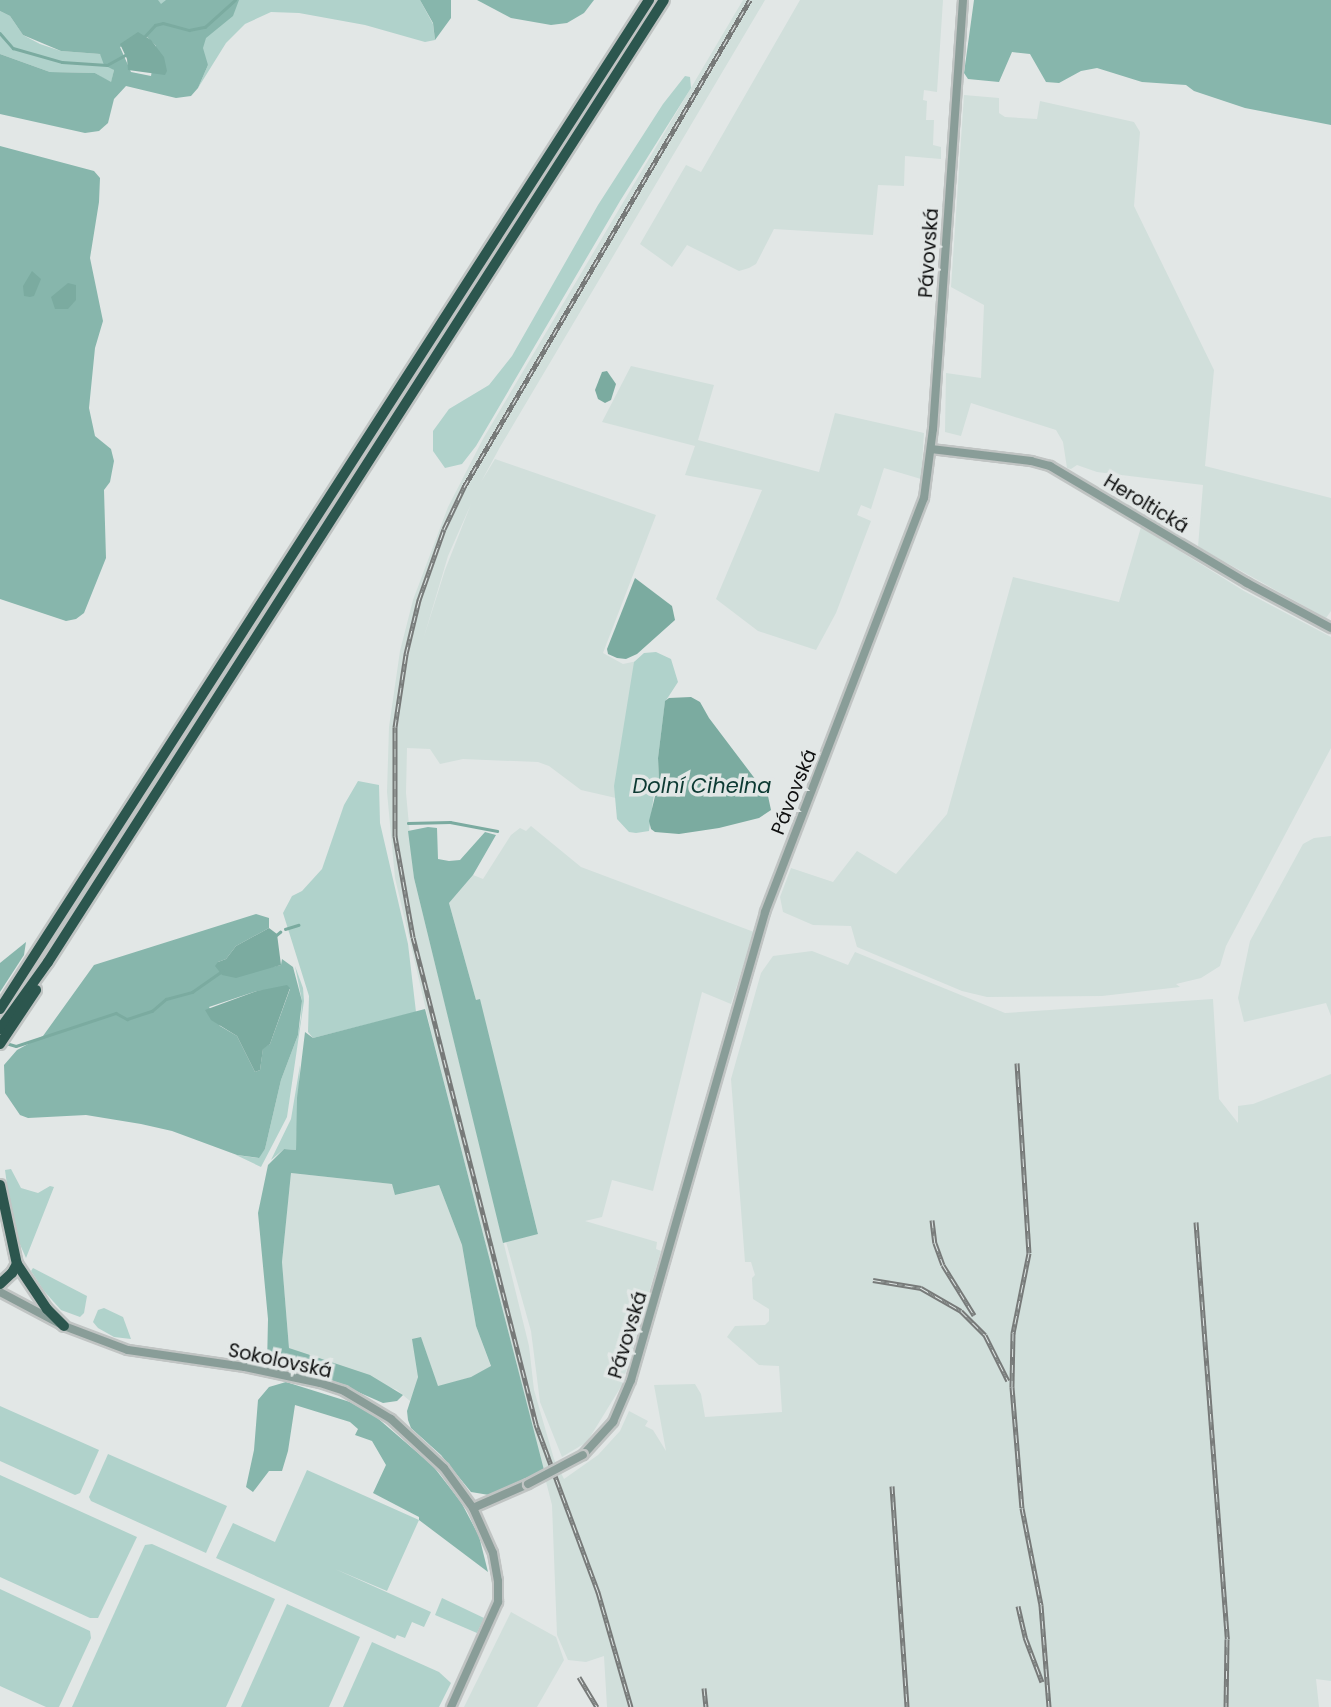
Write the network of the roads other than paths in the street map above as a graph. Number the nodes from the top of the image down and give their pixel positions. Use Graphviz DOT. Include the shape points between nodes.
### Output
graph roads {
  1 [pos="649,0"];
  2 [pos="664,0"];
  3 [pos="963,0"];
  4 [pos="932,449"];
  5 [pos="1331,628"];
  6 [pos="9,1015"];
  7 [pos="0,1029"];
  8 [pos="0,1044"];
  9 [pos="0,1185"];
  10 [pos="17,1264"];
  11 [pos="0,1284"];
  12 [pos="0,1293"];
  13 [pos="64,1326"];
  14 [pos="473,1508"];
  15 [pos="451,1707"];
  1 -- 6 [label="highway"];
  2 -- 6 [label="highway" via="92,894"];
  3 -- 4 [label="street, Pávovská"];
  4 -- 5 [label="street, Heroltická" via="1050,466"];
  4 -- 14 [label="street, Pávovská, bridge" via="918,522 765,912 631,1380 613,1422 583,1455"];
  6 -- 7 [label="highway"];
  6 -- 8 [label="highway"];
  9 -- 10 [label="highway"];
  10 -- 11 [label="highway"];
  10 -- 13 [label="highway"];
  12 -- 13 [label="street, Sokolovská"];
  13 -- 14 [label="street, Sokolovská" via="128,1350 244,1367 344,1391 391,1419 444,1468"];
  14 -- 15 [label="street, Sokolovská" via="493,1553 499,1597"];
}
